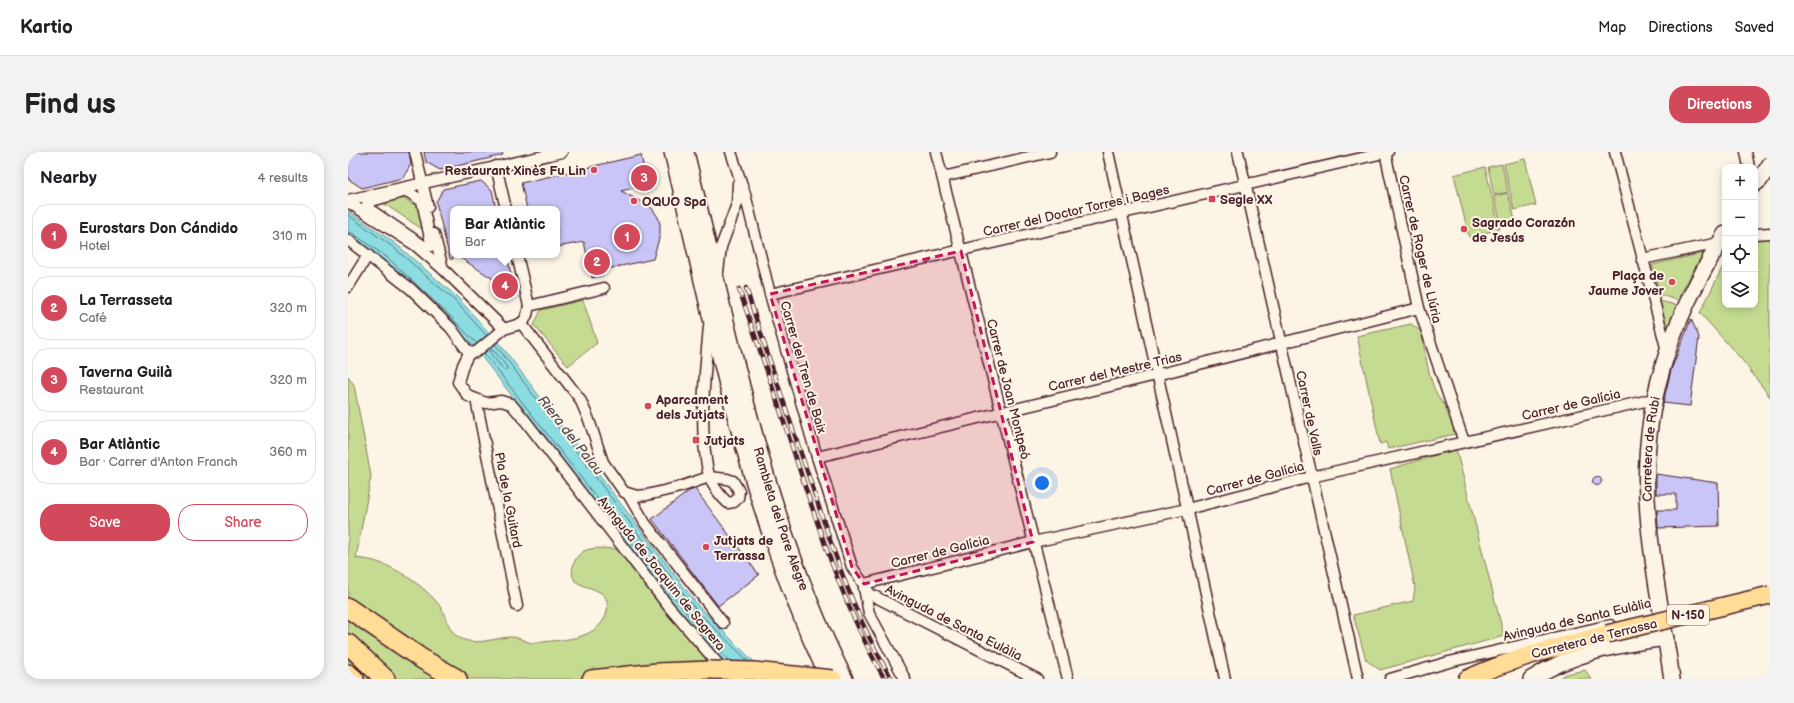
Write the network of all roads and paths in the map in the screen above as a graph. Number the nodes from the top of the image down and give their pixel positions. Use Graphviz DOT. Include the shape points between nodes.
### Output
graph roads {
  1 [pos="415,152"];
  2 [pos="562,152"];
  3 [pos="672,152"];
  4 [pos="686,152"];
  5 [pos="731,152"];
  6 [pos="936,152"];
  7 [pos="1050,152"];
  8 [pos="1108,152"];
  9 [pos="1238,152"];
  10 [pos="1386,152"];
  11 [pos="1615,152"];
  12 [pos="1746,152"];
  13 [pos="547,154"];
  14 [pos="1748,164"];
  15 [pos="1770,164"];
  16 [pos="496,166"];
  17 [pos="738,177"];
  18 [pos="943,178"];
  19 [pos="422,182"];
  20 [pos="1758,182"];
  21 [pos="1246,186"];
  22 [pos="408,191"];
  23 [pos="348,201"];
  24 [pos="505,206"];
  25 [pos="1122,213"];
  26 [pos="1770,233"];
  27 [pos="1758,234"];
  28 [pos="1722,238"];
  29 [pos="348,240"];
  30 [pos="961,250"];
  31 [pos="368,255"];
  32 [pos="518,258"];
  33 [pos="1642,259"];
  34 [pos="443,269"];
  35 [pos="717,282"];
  36 [pos="348,287"];
  37 [pos="604,288"];
  38 [pos="770,294"];
  39 [pos="529,306"];
  40 [pos="1419,308"];
  41 [pos="710,313"];
  42 [pos="521,323"];
  43 [pos="501,332"];
  44 [pos="1282,344"];
  45 [pos="1667,351"];
  46 [pos="472,352"];
  47 [pos="1156,375"];
  48 [pos="476,399"];
  49 [pos="1654,399"];
  50 [pos="1001,412"];
  51 [pos="1464,442"];
  52 [pos="817,457"];
  53 [pos="709,477"];
  54 [pos="1311,477"];
  55 [pos="628,494"];
  56 [pos="1187,509"];
  57 [pos="1033,542"];
  58 [pos="864,584"];
  59 [pos="1770,587"];
  60 [pos="1770,595"];
  61 [pos="517,606"];
  62 [pos="1770,606"];
  63 [pos="348,608"];
  64 [pos="1662,613"];
  65 [pos="723,623"];
  66 [pos="1666,638"];
  67 [pos="1609,639"];
  68 [pos="348,644"];
  69 [pos="679,671"];
  70 [pos="348,674"];
  71 [pos="1488,674"];
  72 [pos="598,678"];
  73 [pos="354,679"];
  74 [pos="385,679"];
  75 [pos="457,679"];
  76 [pos="633,679"];
  77 [pos="657,679"];
  78 [pos="732,679"];
  79 [pos="829,679"];
  80 [pos="833,679"];
  81 [pos="845,679"];
  82 [pos="905,679"];
  83 [pos="1037,679"];
  84 [pos="1068,679"];
  85 [pos="1225,679"];
  86 [pos="1358,679"];
  87 [pos="1390,679"];
  88 [pos="1459,679"];
  89 [pos="1467,679"];
  90 [pos="1531,679"];
  91 [pos="1672,679"];
  1 -- 19 [label="street"];
  2 -- 13 [label="street"];
  3 -- 41 [label="main road, Rambleta del Pare Alegre"];
  4 -- 35 [label="main road, Rambleta del Pare Alegre"];
  5 -- 17 [label="street, Carrer del Tren de Baix"];
  6 -- 18 [label="street, Carrer de Joan Montpeó"];
  7 -- 18 [label="street"];
  8 -- 25 [label="street"];
  9 -- 21 [label="street, Carrer de Valls"];
  10 -- 21 [label="street, Carrer del Doctor Torres i Bages"];
  10 -- 40 [label="street, Carrer de Roger de Llúria"];
  11 -- 33 [label="street"];
  12 -- 14 [label="street"];
  13 -- 16 [label="street"];
  15 -- 20 [label="main road"];
  16 -- 19 [label="street"];
  16 -- 24 [label="street"];
  17 -- 35 [label="street, Rambleta del Pare Alegre" via="737,204 721,247"];
  17 -- 38 [label="street, Carrer del Tren de Baix" via="745,194"];
  18 -- 30 [label="street, Carrer de Joan Montpeó"];
  19 -- 23 [label="street"];
  19 -- 34 [label="street"];
  21 -- 25 [label="street, Carrer del Doctor Torres i Bages"];
  21 -- 44 [label="street, Carrer de Valls"];
  22 -- 22 [label="street" via="422,201 431,243 429,247 425,247 366,207 368,202"];
  23 -- 34 [label="street" via="415,245"];
  25 -- 30 [label="street, Carrer del Doctor Torres i Bages"];
  25 -- 47 [label="street"];
  26 -- 27 [label="street"];
  28 -- 33 [label="street"];
  28 -- 45 [label="main road, Carretera de Rubi" via="1685,305"];
  29 -- 31 [label="street"];
  30 -- 38 [label="street, Carrer del Doctor Torres i Bages"];
  30 -- 50 [label="street, Carrer de Joan Montpeó"];
  31 -- 36 [label="street"];
  31 -- 46 [label="street" via="430,306"];
  32 -- 39 [label="street"];
  33 -- 45 [label="street"];
  34 -- 43 [label="street"];
  35 -- 81 [label="main road, Rambleta del Pare Alegre" via="753,427 777,509 802,584"];
  37 -- 39 [label="street"];
  38 -- 52 [label="street, Carrer del Tren de Baix"];
  39 -- 42 [label="street" via="528,315"];
  40 -- 44 [label="street, Carrer del Mestre Trias"];
  40 -- 51 [label="street, Carrer de Roger de Llúria"];
  41 -- 53 [label="street, Rambleta del Pare Alegre" via="704,421"];
  41 -- 79 [label="main road, Rambleta del Pare Alegre" via="739,432 767,527 799,616"];
  42 -- 43 [label="street"];
  42 -- 55 [label="street, Avinguda de Joaquim de Sagrera" via="580,399 603,462 620,489"];
  43 -- 46 [label="street"];
  44 -- 47 [label="street, Carrer del Mestre Trias"];
  44 -- 54 [label="street, Carrer de Valls"];
  45 -- 49 [label="main road, Carretera de Rubi"];
  46 -- 48 [label="street" via="463,365 458,382 468,396"];
  47 -- 50 [label="street, Carrer del Mestre Trias"];
  47 -- 56 [label="street"];
  48 -- 61 [label="street, Pla de la Guitard"];
  48 -- 78 [label="street, Avinguda de Joaquim de Sagrera" via="510,404 524,419 669,607"];
  49 -- 51 [label="street, Carrer de Galícia"];
  49 -- 64 [label="main road, Carretera de Rubi" via="1646,487 1650,536"];
  50 -- 52 [label="street, Carrer del Mestre Trias"];
  50 -- 57 [label="street, Carrer de Joan Montpeó"];
  51 -- 54 [label="street, Carrer de Galícia"];
  52 -- 58 [label="street, Carrer del Tren de Baix" via="852,567"];
  53 -- 55 [label="street, Avinguda de Joaquim de Sagrera" via="647,495"];
  54 -- 56 [label="street, Carrer de Galícia"];
  54 -- 86 [label="street, Carrer de Valls"];
  55 -- 65 [label="street, Avinguda de Joaquim de Sagrera" via="645,523"];
  56 -- 57 [label="street, Carrer de Galícia"];
  56 -- 85 [label="street"];
  57 -- 58 [label="street, Carrer de Galícia"];
  57 -- 84 [label="street, Carrer de Joan Montpeó"];
  58 -- 82 [label="street" via="869,613"];
  58 -- 83 [label="street, Avinguda de Santa Eulàlia" via="870,594"];
  59 -- 64 [label="street, Avinguda de Santa Eulàlia"];
  60 -- 67 [label="main road, Carretera de Terrassa / N-150, bridge"];
  62 -- 67 [label="main road, Carretera de Terrassa / N-150"];
  63 -- 75 [label="highway" via="422,659"];
  64 -- 66 [label="main road, Carretera de Rubi"];
  64 -- 87 [label="street, Avinguda de Santa Eulàlia" via="1449,662"];
  66 -- 90 [label="main road" via="1627,643 1579,656"];
  66 -- 91 [label="main road, Carretera de Rubi"];
  67 -- 71 [label="main road, Carretera de Terrassa / N-150" via="1529,655"];
  68 -- 74 [label="highway"];
  69 -- 72 [label="main road"];
  69 -- 77 [label="main road"];
  69 -- 80 [label="main road, bridge" via="754,670"];
  70 -- 73 [label="highway"];
  71 -- 88 [label="main road"];
  71 -- 89 [label="main road, Carretera de Terrassa / N-150"];
  72 -- 76 [label="main road"];
}
